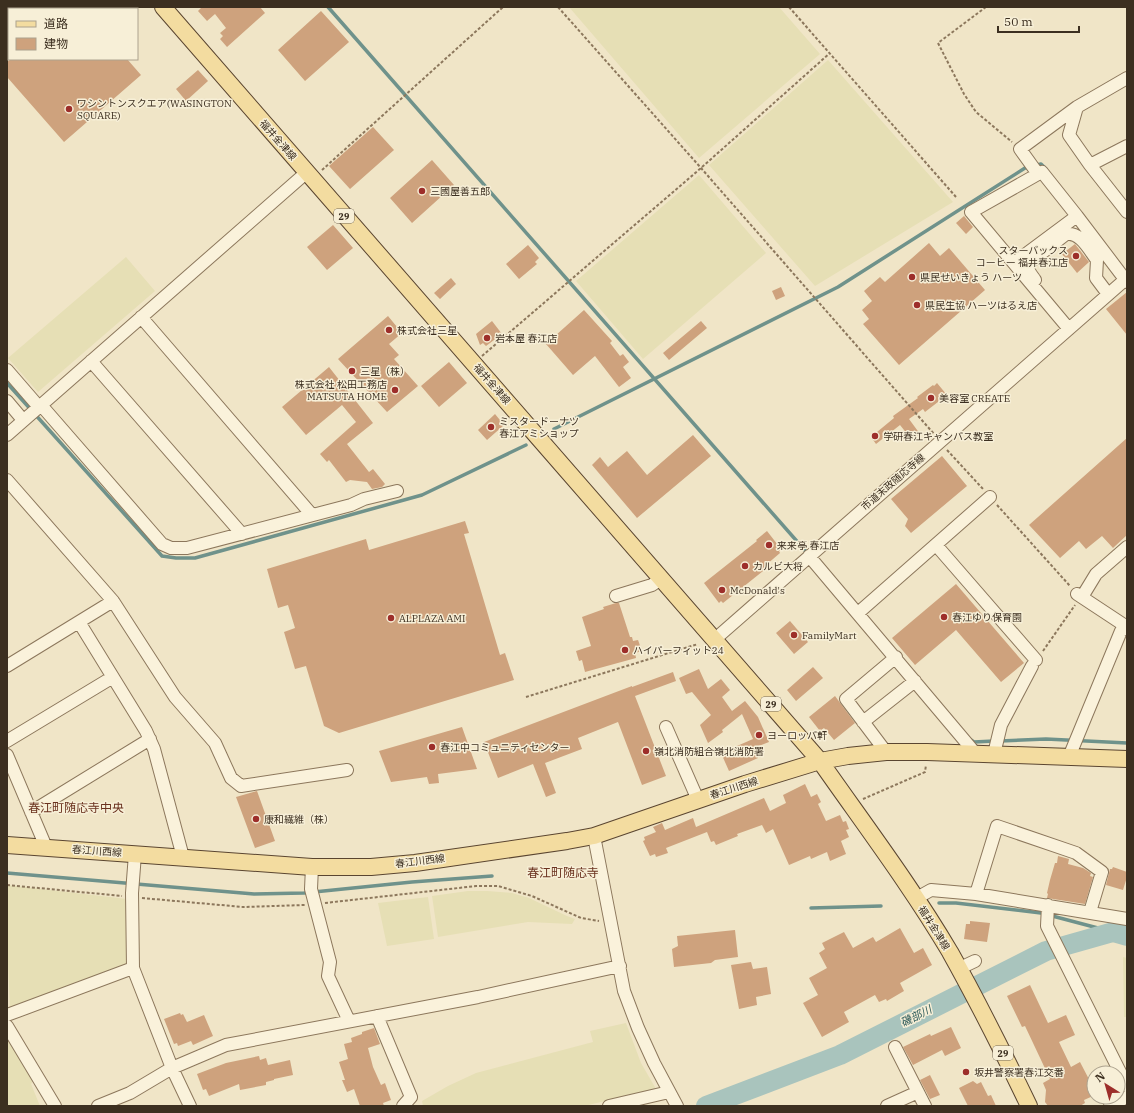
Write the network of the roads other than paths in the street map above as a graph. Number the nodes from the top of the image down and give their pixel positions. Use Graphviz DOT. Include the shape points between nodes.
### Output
graph roads {
  1 [pos="162,7"];
  2 [pos="1127,78"];
  3 [pos="1077,107"];
  4 [pos="1127,146"];
  5 [pos="1090,165"];
  6 [pos="1038,174"];
  7 [pos="309,176"];
  8 [pos="1127,212"];
  9 [pos="1077,216"];
  10 [pos="1014,263"];
  11 [pos="1126,280"];
  12 [pos="1108,294"];
  13 [pos="141,317"];
  14 [pos="1071,327"];
  15 [pos="91,361"];
  16 [pos="7,370"];
  17 [pos="7,401"];
  18 [pos="40,406"];
  19 [pos="24,420"];
  20 [pos="7,435"];
  21 [pos="7,480"];
  22 [pos="398,491"];
  23 [pos="990,497"];
  24 [pos="312,515"];
  25 [pos="242,534"];
  26 [pos="936,545"];
  27 [pos="1127,547"];
  28 [pos="809,556"];
  29 [pos="660,579"];
  30 [pos="616,596"];
  31 [pos="113,601"];
  32 [pos="858,613"];
  33 [pos="79,622"];
  34 [pos="1127,627"];
  35 [pos="714,640"];
  36 [pos="896,657"];
  37 [pos="7,666"];
  38 [pos="113,677"];
  39 [pos="915,680"];
  40 [pos="863,722"];
  41 [pos="666,727"];
  42 [pos="150,739"];
  43 [pos="7,741"];
  44 [pos="886,752"];
  45 [pos="976,754"];
  46 [pos="994,754"];
  47 [pos="7,755"];
  48 [pos="1068,757"];
  49 [pos="1127,759"];
  50 [pos="820,761"];
  51 [pos="347,770"];
  52 [pos="698,800"];
  53 [pos="31,812"];
  54 [pos="594,836"];
  55 [pos="7,845"];
  56 [pos="46,847"];
  57 [pos="136,854"];
  58 [pos="183,857"];
  59 [pos="312,867"];
  60 [pos="976,894"];
  61 [pos="916,899"];
  62 [pos="1048,905"];
  63 [pos="1090,912"];
  64 [pos="1127,919"];
  65 [pos="975,961"];
  66 [pos="620,966"];
  67 [pos="134,968"];
  68 [pos="960,972"];
  69 [pos="7,1015"];
  70 [pos="377,1016"];
  71 [pos="349,1021"];
  72 [pos="7,1026"];
  73 [pos="896,1047"];
  74 [pos="172,1068"];
  75 [pos="1127,1086"];
  76 [pos="669,1092"];
  77 [pos="918,1092"];
  78 [pos="1127,1097"];
  79 [pos="55,1106"];
  80 [pos="98,1106"];
  81 [pos="190,1106"];
  82 [pos="402,1106"];
  83 [pos="609,1106"];
  84 [pos="677,1106"];
  85 [pos="886,1106"];
  86 [pos="925,1106"];
  87 [pos="1029,1106"];
  88 [pos="1110,1106"];
  1 -- 7 [label="main road, 福井金津線 / 29"];
  2 -- 3 [label="street"];
  3 -- 5 [label="street" via="1069,135"];
  3 -- 6 [label="street" via="1020,150"];
  4 -- 5 [label="street"];
  5 -- 8 [label="street"];
  6 -- 9 [label="street" via="1042,172"];
  6 -- 10 [label="street" via="971,212"];
  7 -- 13 [label="street"];
  7 -- 29 [label="main road, 福井金津線 / 29"];
  9 -- 10 [label="street"];
  9 -- 11 [label="street"];
  10 -- 14 [label="street"];
  11 -- 12 [label="street, 市道末政随応寺線"];
  12 -- 14 [label="street, 市道末政随応寺線"];
  12 -- 14 [label="street" via="1096,278 1097,260 1079,237 1072,233 1066,234 1034,258 1029,263 1029,272"];
  13 -- 15 [label="street"];
  13 -- 24 [label="street"];
  14 -- 28 [label="street, 市道末政随応寺線"];
  15 -- 18 [label="street"];
  15 -- 25 [label="street"];
  16 -- 18 [label="street"];
  17 -- 19 [label="street"];
  18 -- 19 [label="street"];
  18 -- 25 [label="street" via="162,544 171,548 187,548"];
  19 -- 20 [label="street"];
  21 -- 31 [label="street"];
  22 -- 24 [label="street"];
  23 -- 26 [label="street"];
  24 -- 25 [label="street"];
  26 -- 32 [label="street"];
  26 -- 46 [label="street" via="1034,663 1001,725"];
  27 -- 34 [label="street" via="1096,574 1080,596"];
  28 -- 32 [label="street"];
  28 -- 35 [label="street, 市道末政随応寺線"];
  29 -- 30 [label="street" via="652,585"];
  29 -- 35 [label="main road, 福井金津線 / 29"];
  31 -- 33 [label="street"];
  31 -- 51 [label="street" via="175,697 215,743 231,778 242,786"];
  32 -- 36 [label="street"];
  33 -- 37 [label="street"];
  33 -- 38 [label="street"];
  34 -- 48 [label="street" via="1121,631"];
  35 -- 50 [label="main road, 福井金津線 / 29"];
  36 -- 39 [label="street"];
  36 -- 40 [label="street" via="846,699"];
  38 -- 42 [label="street"];
  38 -- 43 [label="street"];
  39 -- 40 [label="street"];
  39 -- 45 [label="street"];
  40 -- 44 [label="street"];
  41 -- 52 [label="street"];
  42 -- 53 [label="street"];
  42 -- 58 [label="street"];
  44 -- 45 [label="main road"];
  44 -- 50 [label="main road"];
  45 -- 46 [label="main road"];
  46 -- 48 [label="main road"];
  47 -- 53 [label="street"];
  48 -- 49 [label="main road"];
  50 -- 52 [label="main road, 春江川西線"];
  50 -- 61 [label="main road, 福井金津線 / 29"];
  52 -- 54 [label="main road, 春江川西線"];
  53 -- 56 [label="street"];
  54 -- 59 [label="main road, 春江川西線" via="416,863 371,867"];
  54 -- 66 [label="street"];
  55 -- 56 [label="main road, 春江川西線"];
  56 -- 57 [label="main road, 春江川西線"];
  57 -- 58 [label="main road, 春江川西線"];
  57 -- 67 [label="street" via="132,893"];
  58 -- 59 [label="main road, 春江川西線"];
  59 -- 71 [label="street" via="311,889 330,962 328,976"];
  60 -- 61 [label="street" via="931,890"];
  60 -- 62 [label="street"];
  60 -- 63 [label="street" via="997,826 1076,853 1102,872"];
  61 -- 68 [label="main road, 福井金津線 / 29"];
  62 -- 63 [label="street"];
  62 -- 75 [label="street" via="1042,929"];
  63 -- 64 [label="street"];
  65 -- 68 [label="street"];
  66 -- 70 [label="street"];
  66 -- 76 [label="street" via="624,992 638,1028"];
  67 -- 69 [label="street"];
  67 -- 74 [label="street"];
  68 -- 87 [label="main road, 福井金津線 / 29"];
  70 -- 71 [label="street"];
  70 -- 82 [label="street" via="411,1098"];
  71 -- 74 [label="street" via="226,1045"];
  72 -- 79 [label="street"];
  73 -- 77 [label="street"];
  74 -- 80 [label="street" via="130,1093"];
  74 -- 81 [label="street"];
  76 -- 83 [label="street"];
  76 -- 84 [label="street"];
  77 -- 85 [label="street"];
  77 -- 86 [label="street"];
  78 -- 88 [label="street"];
}
